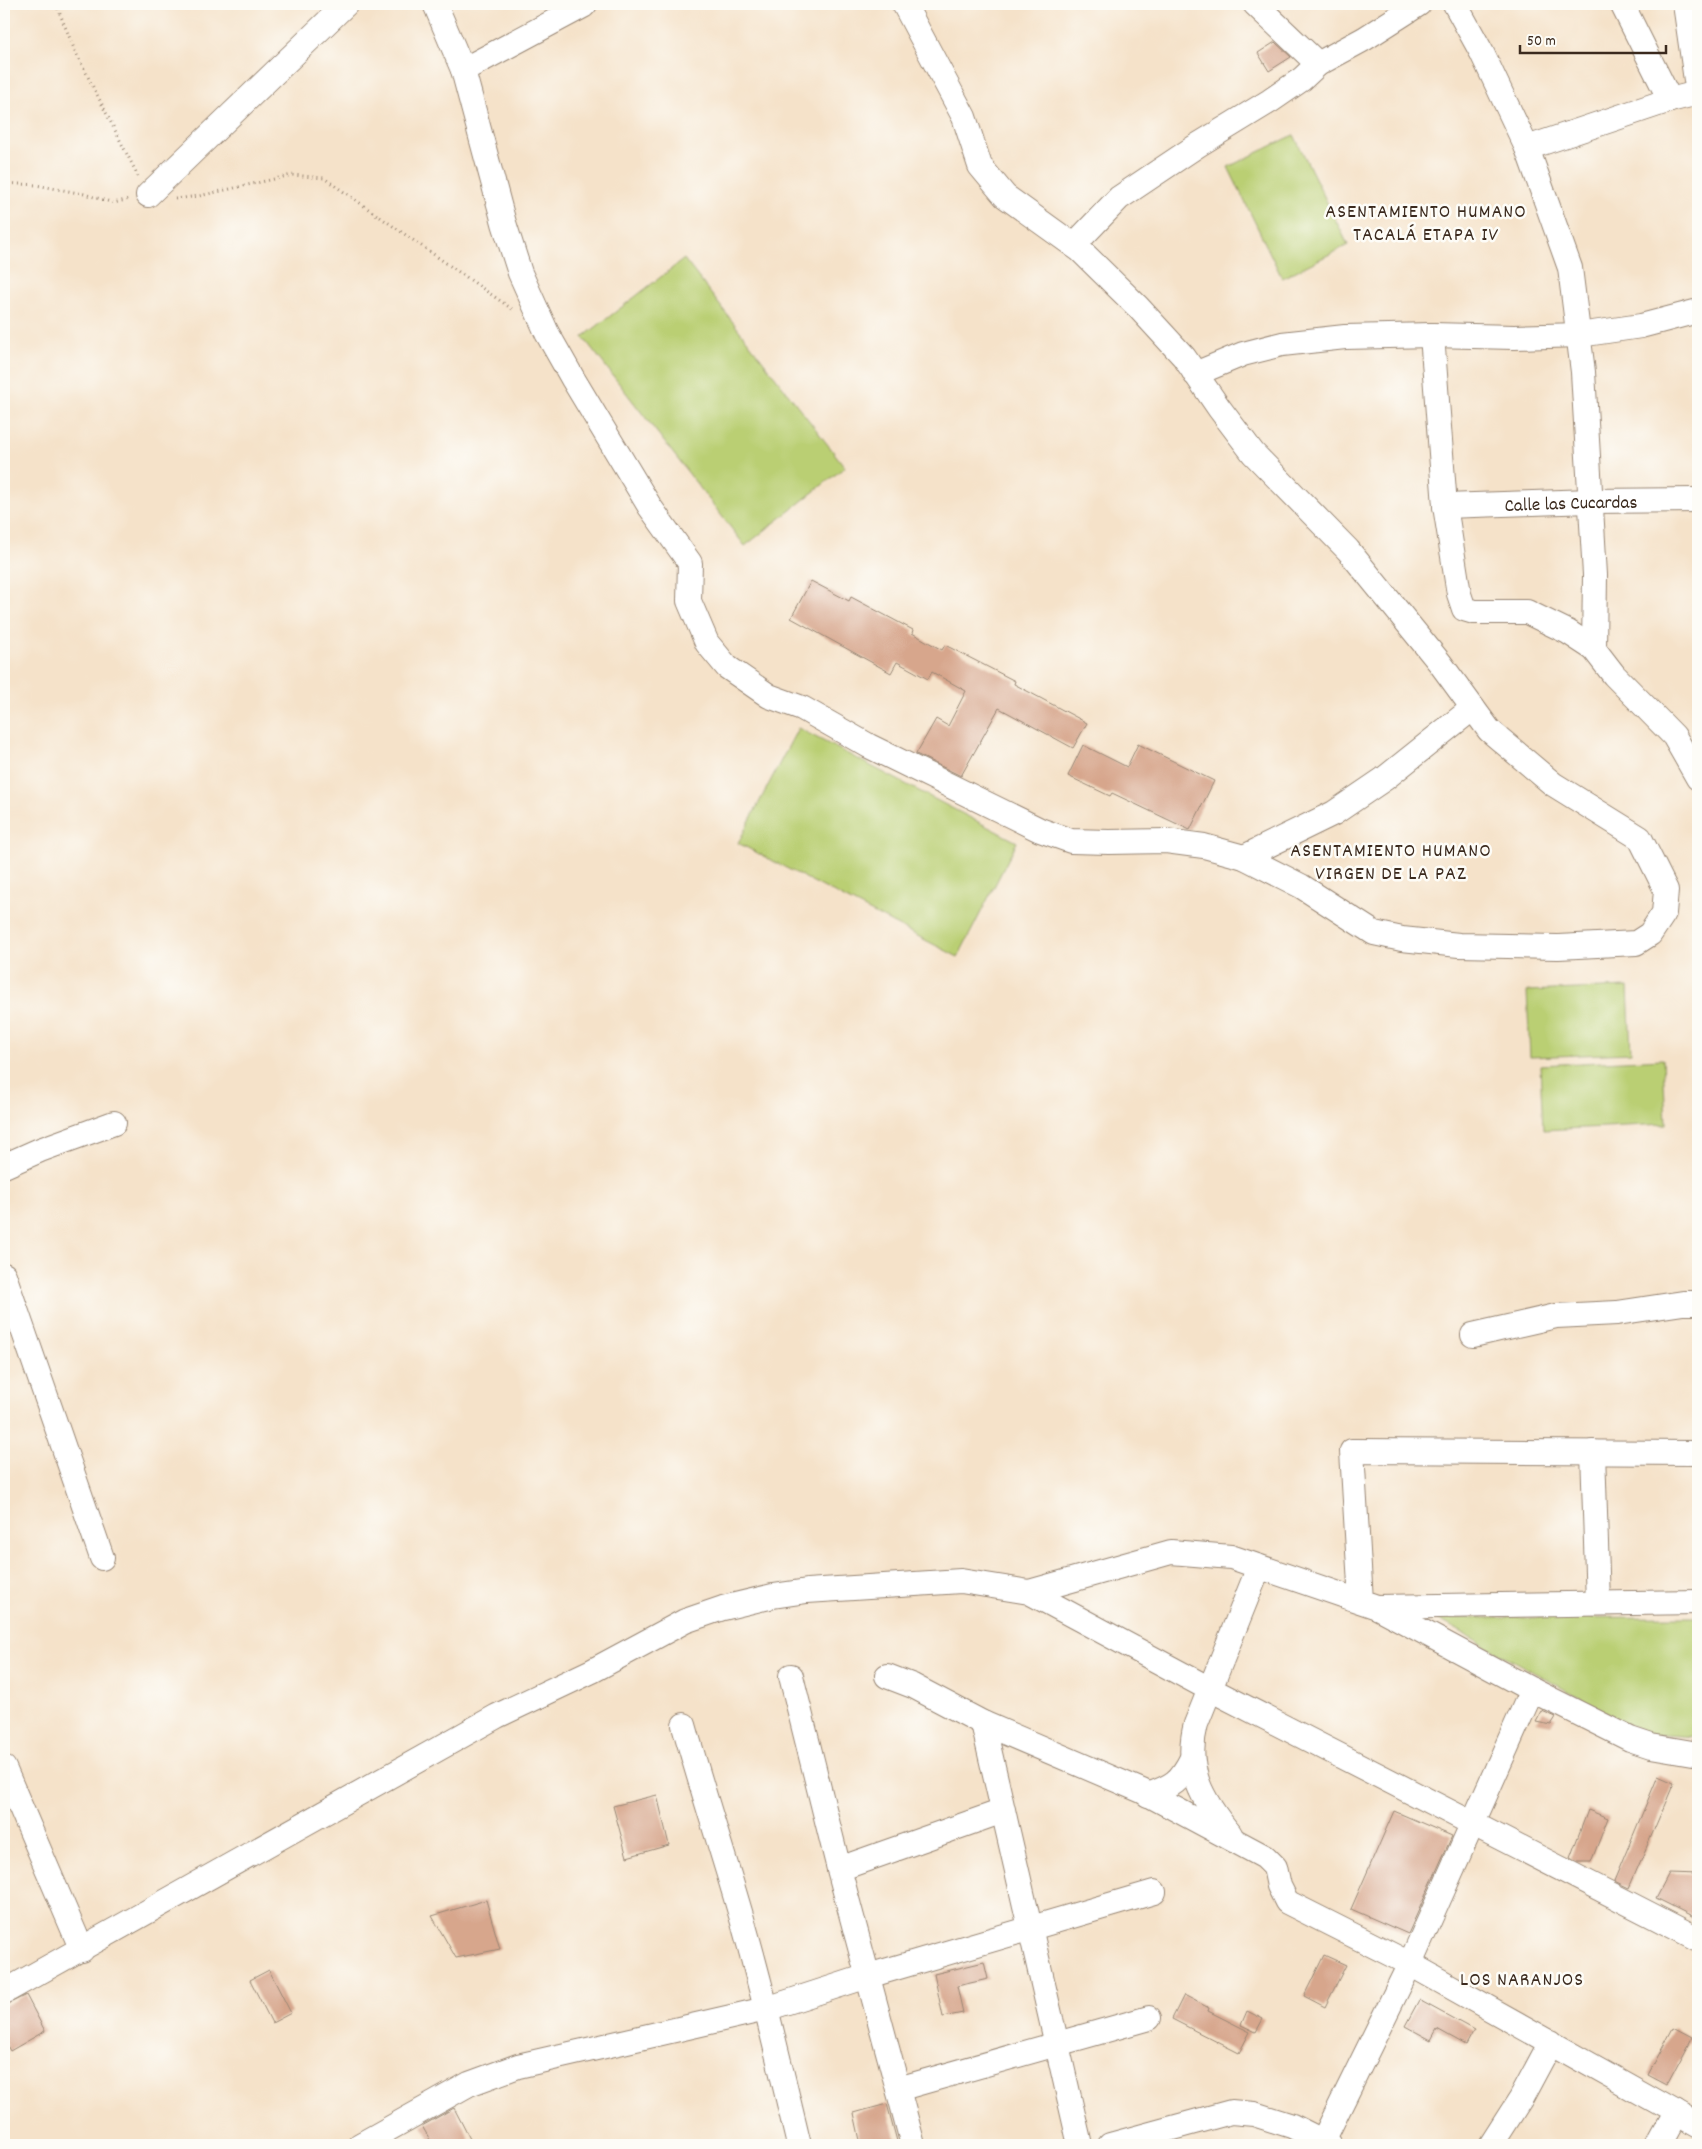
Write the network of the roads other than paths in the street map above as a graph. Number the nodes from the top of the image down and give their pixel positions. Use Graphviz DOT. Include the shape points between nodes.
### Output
graph roads {
  1 [pos="346,4"];
  2 [pos="434,4"];
  3 [pos="585,4"];
  4 [pos="904,4"];
  5 [pos="1255,4"];
  6 [pos="1419,4"];
  7 [pos="1455,4"];
  8 [pos="1622,4"];
  9 [pos="1685,4"];
  10 [pos="1318,64"];
  11 [pos="463,70"];
  12 [pos="1698,93"];
  13 [pos="1670,100"];
  14 [pos="1527,148"];
  15 [pos="148,195"];
  16 [pos="1074,245"];
  17 [pos="1698,311"];
  18 [pos="1432,335"];
  19 [pos="1579,335"];
  20 [pos="1195,374"];
  21 [pos="1698,500"];
  22 [pos="1591,501"];
  23 [pos="1445,506"];
  24 [pos="1594,649"];
  25 [pos="1473,708"];
  26 [pos="1698,778"];
  27 [pos="1244,857"];
  28 [pos="114,1123"];
  29 [pos="4,1166"];
  30 [pos="4,1275"];
  31 [pos="1698,1304"];
  32 [pos="1473,1335"];
  33 [pos="1593,1452"];
  34 [pos="1698,1453"];
  35 [pos="102,1558"];
  36 [pos="1259,1567"];
  37 [pos="1029,1592"];
  38 [pos="1698,1602"];
  39 [pos="1598,1603"];
  40 [pos="1369,1604"];
  41 [pos="791,1676"];
  42 [pos="887,1676"];
  43 [pos="1210,1689"];
  44 [pos="1532,1690"];
  45 [pos="983,1723"];
  46 [pos="684,1724"];
  47 [pos="1698,1754"];
  48 [pos="1192,1758"];
  49 [pos="4,1768"];
  50 [pos="1148,1794"];
  51 [pos="1003,1812"];
  52 [pos="1473,1823"];
  53 [pos="1236,1841"];
  54 [pos="839,1868"];
  55 [pos="1154,1892"];
  56 [pos="1030,1928"];
  57 [pos="1698,1939"];
  58 [pos="82,1950"];
  59 [pos="1410,1964"];
  60 [pos="868,1976"];
  61 [pos="4,1992"];
  62 [pos="766,2009"];
  63 [pos="1149,2018"];
  64 [pos="1551,2042"];
  65 [pos="1056,2043"];
  66 [pos="898,2089"];
  67 [pos="1690,2115"];
  68 [pos="1324,2144"];
  69 [pos="360,2145"];
  70 [pos="799,2145"];
  71 [pos="914,2145"];
  72 [pos="1080,2145"];
  73 [pos="1110,2145"];
  74 [pos="1491,2145"];
  75 [pos="1657,2145"];
  1 -- 15 [label="street"];
  2 -- 11 [label="street"];
  3 -- 11 [label="street"];
  4 -- 16 [label="street" via="964,117 980,166 1005,196"];
  5 -- 10 [label="street"];
  6 -- 10 [label="street"];
  7 -- 14 [label="street"];
  8 -- 13 [label="street"];
  9 -- 12 [label="street"];
  10 -- 16 [label="street" via="1270,101 1119,198"];
  11 -- 27 [label="street" via="520,274 573,379 650,507 690,563 689,601 707,643 728,667 769,696 802,708 869,746 1040,830 1071,840 1166,841 1204,846"];
  12 -- 13 [label="street"];
  13 -- 14 [label="street"];
  14 -- 19 [label="street" via="1570,268"];
  16 -- 20 [label="street" via="1138,307 1184,357"];
  17 -- 19 [label="street" via="1642,326"];
  18 -- 19 [label="street"];
  18 -- 20 [label="street" via="1282,344 1243,354"];
  18 -- 23 [label="street"];
  19 -- 22 [label="street"];
  20 -- 25 [label="street" via="1253,453 1348,550"];
  21 -- 22 [label="street, Calle las Cucardas"];
  22 -- 23 [label="street, Calle las Cucardas"];
  22 -- 24 [label="street"];
  23 -- 24 [label="street" via="1464,609 1474,612 1527,612"];
  24 -- 26 [label="street" via="1614,675 1674,736"];
  25 -- 27 [label="street" via="1384,779 1334,812"];
  25 -- 27 [label="street" via="1489,730 1553,784 1640,838 1666,890 1664,913 1650,934 1636,944 1558,947 1402,940 1374,933 1302,886"];
  28 -- 29 [label="street"];
  30 -- 35 [label="street"];
  31 -- 32 [label="street" via="1556,1316"];
  33 -- 34 [label="street"];
  33 -- 39 [label="street"];
  33 -- 40 [label="street" via="1352,1451"];
  36 -- 37 [label="street" via="1231,1557 1171,1552"];
  36 -- 40 [label="street"];
  36 -- 43 [label="street"];
  37 -- 43 [label="street"];
  37 -- 58 [label="street" via="962,1581 807,1591 723,1608 685,1621 592,1671 497,1716"];
  38 -- 39 [label="street"];
  39 -- 40 [label="street"];
  40 -- 44 [label="street"];
  41 -- 54 [label="street"];
  42 -- 45 [label="street"];
  43 -- 48 [label="street" via="1191,1742"];
  43 -- 52 [label="street"];
  44 -- 47 [label="street" via="1630,1739"];
  44 -- 52 [label="street"];
  45 -- 50 [label="street"];
  45 -- 51 [label="street"];
  46 -- 62 [label="street"];
  48 -- 50 [label="street" via="1178,1781"];
  48 -- 53 [label="street" via="1197,1784 1212,1812"];
  49 -- 58 [label="street"];
  50 -- 53 [label="street"];
  51 -- 54 [label="street"];
  51 -- 56 [label="street"];
  52 -- 57 [label="street"];
  52 -- 59 [label="street"];
  53 -- 59 [label="street" via="1265,1857 1275,1867 1287,1902"];
  54 -- 60 [label="street"];
  55 -- 56 [label="street"];
  56 -- 60 [label="street"];
  56 -- 65 [label="street"];
  58 -- 61 [label="street"];
  59 -- 64 [label="street"];
  59 -- 68 [label="street"];
  60 -- 62 [label="street"];
  60 -- 66 [label="street"];
  62 -- 69 [label="street" via="518,2066 469,2084"];
  62 -- 70 [label="street"];
  63 -- 65 [label="street"];
  64 -- 67 [label="street"];
  64 -- 74 [label="street"];
  65 -- 66 [label="street"];
  65 -- 72 [label="street"];
  66 -- 71 [label="street"];
  67 -- 75 [label="street"];
  68 -- 73 [label="street" via="1292,2126 1254,2114 1231,2112"];
}
